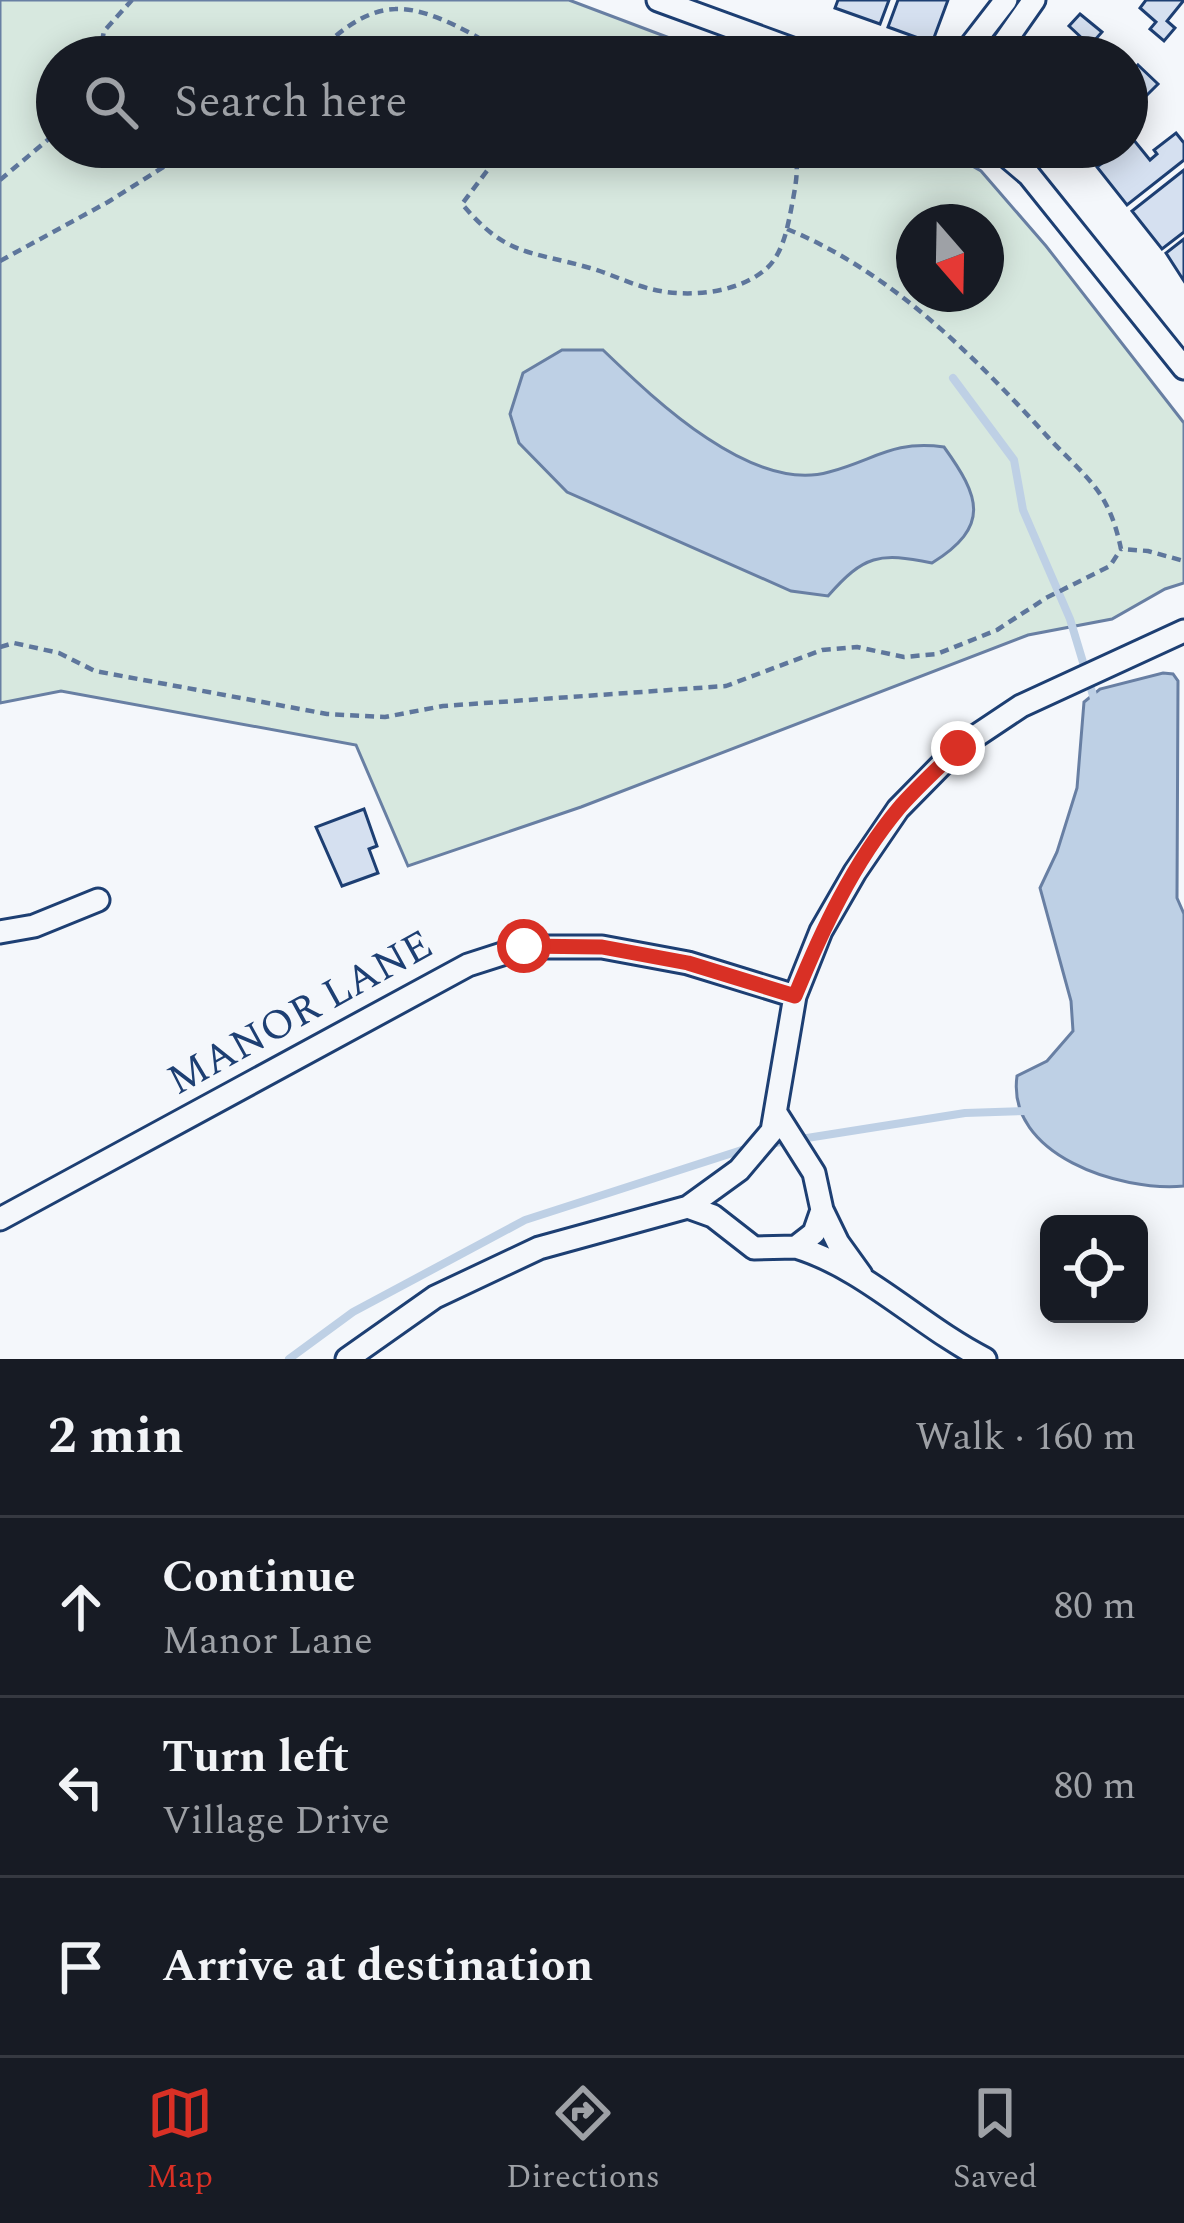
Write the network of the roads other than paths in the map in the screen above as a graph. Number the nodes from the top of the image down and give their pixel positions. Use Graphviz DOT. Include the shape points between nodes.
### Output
graph roads {
  1 [pos="658,0"];
  2 [pos="1006,0"];
  3 [pos="1034,0"];
  4 [pos="757,36"];
  5 [pos="978,36"];
  6 [pos="1009,36"];
  7 [pos="1021,168"];
  8 [pos="1184,368"];
  9 [pos="1184,632"];
  10 [pos="98,900"];
  11 [pos="0,932"];
  12 [pos="795,996"];
  13 [pos="776,1113"];
  14 [pos="750,1157"];
  15 [pos="808,1165"];
  16 [pos="724,1180"];
  17 [pos="688,1207"];
  18 [pos="822,1210"];
  19 [pos="0,1220"];
  20 [pos="740,1239"];
  21 [pos="796,1247"];
  22 [pos="868,1285"];
  23 [pos="354,1357"];
  24 [pos="985,1359"];
  1 -- 4 [label="street"];
  2 -- 5 [label="street"];
  3 -- 6 [label="street"];
  7 -- 8 [label="street"];
  9 -- 12 [label="street" via="1021,706 958,748 898,809 855,872"];
  10 -- 11 [label="street"];
  12 -- 13 [label="street"];
  12 -- 19 [label="street, MANOR LANE" via="624,951 524,946 468,965"];
  13 -- 14 [label="street"];
  13 -- 15 [label="street"];
  14 -- 15 [label="street" via="785,1154"];
  14 -- 16 [label="street"];
  15 -- 18 [label="street"];
  16 -- 17 [label="street"];
  16 -- 20 [label="street" via="722,1204"];
  17 -- 20 [label="street"];
  17 -- 23 [label="street" via="539,1248 435,1297"];
  18 -- 21 [label="street" via="814,1233"];
  18 -- 22 [label="street"];
  20 -- 21 [label="street" via="754,1248"];
  21 -- 22 [label="street"];
  22 -- 24 [label="street"];
}
